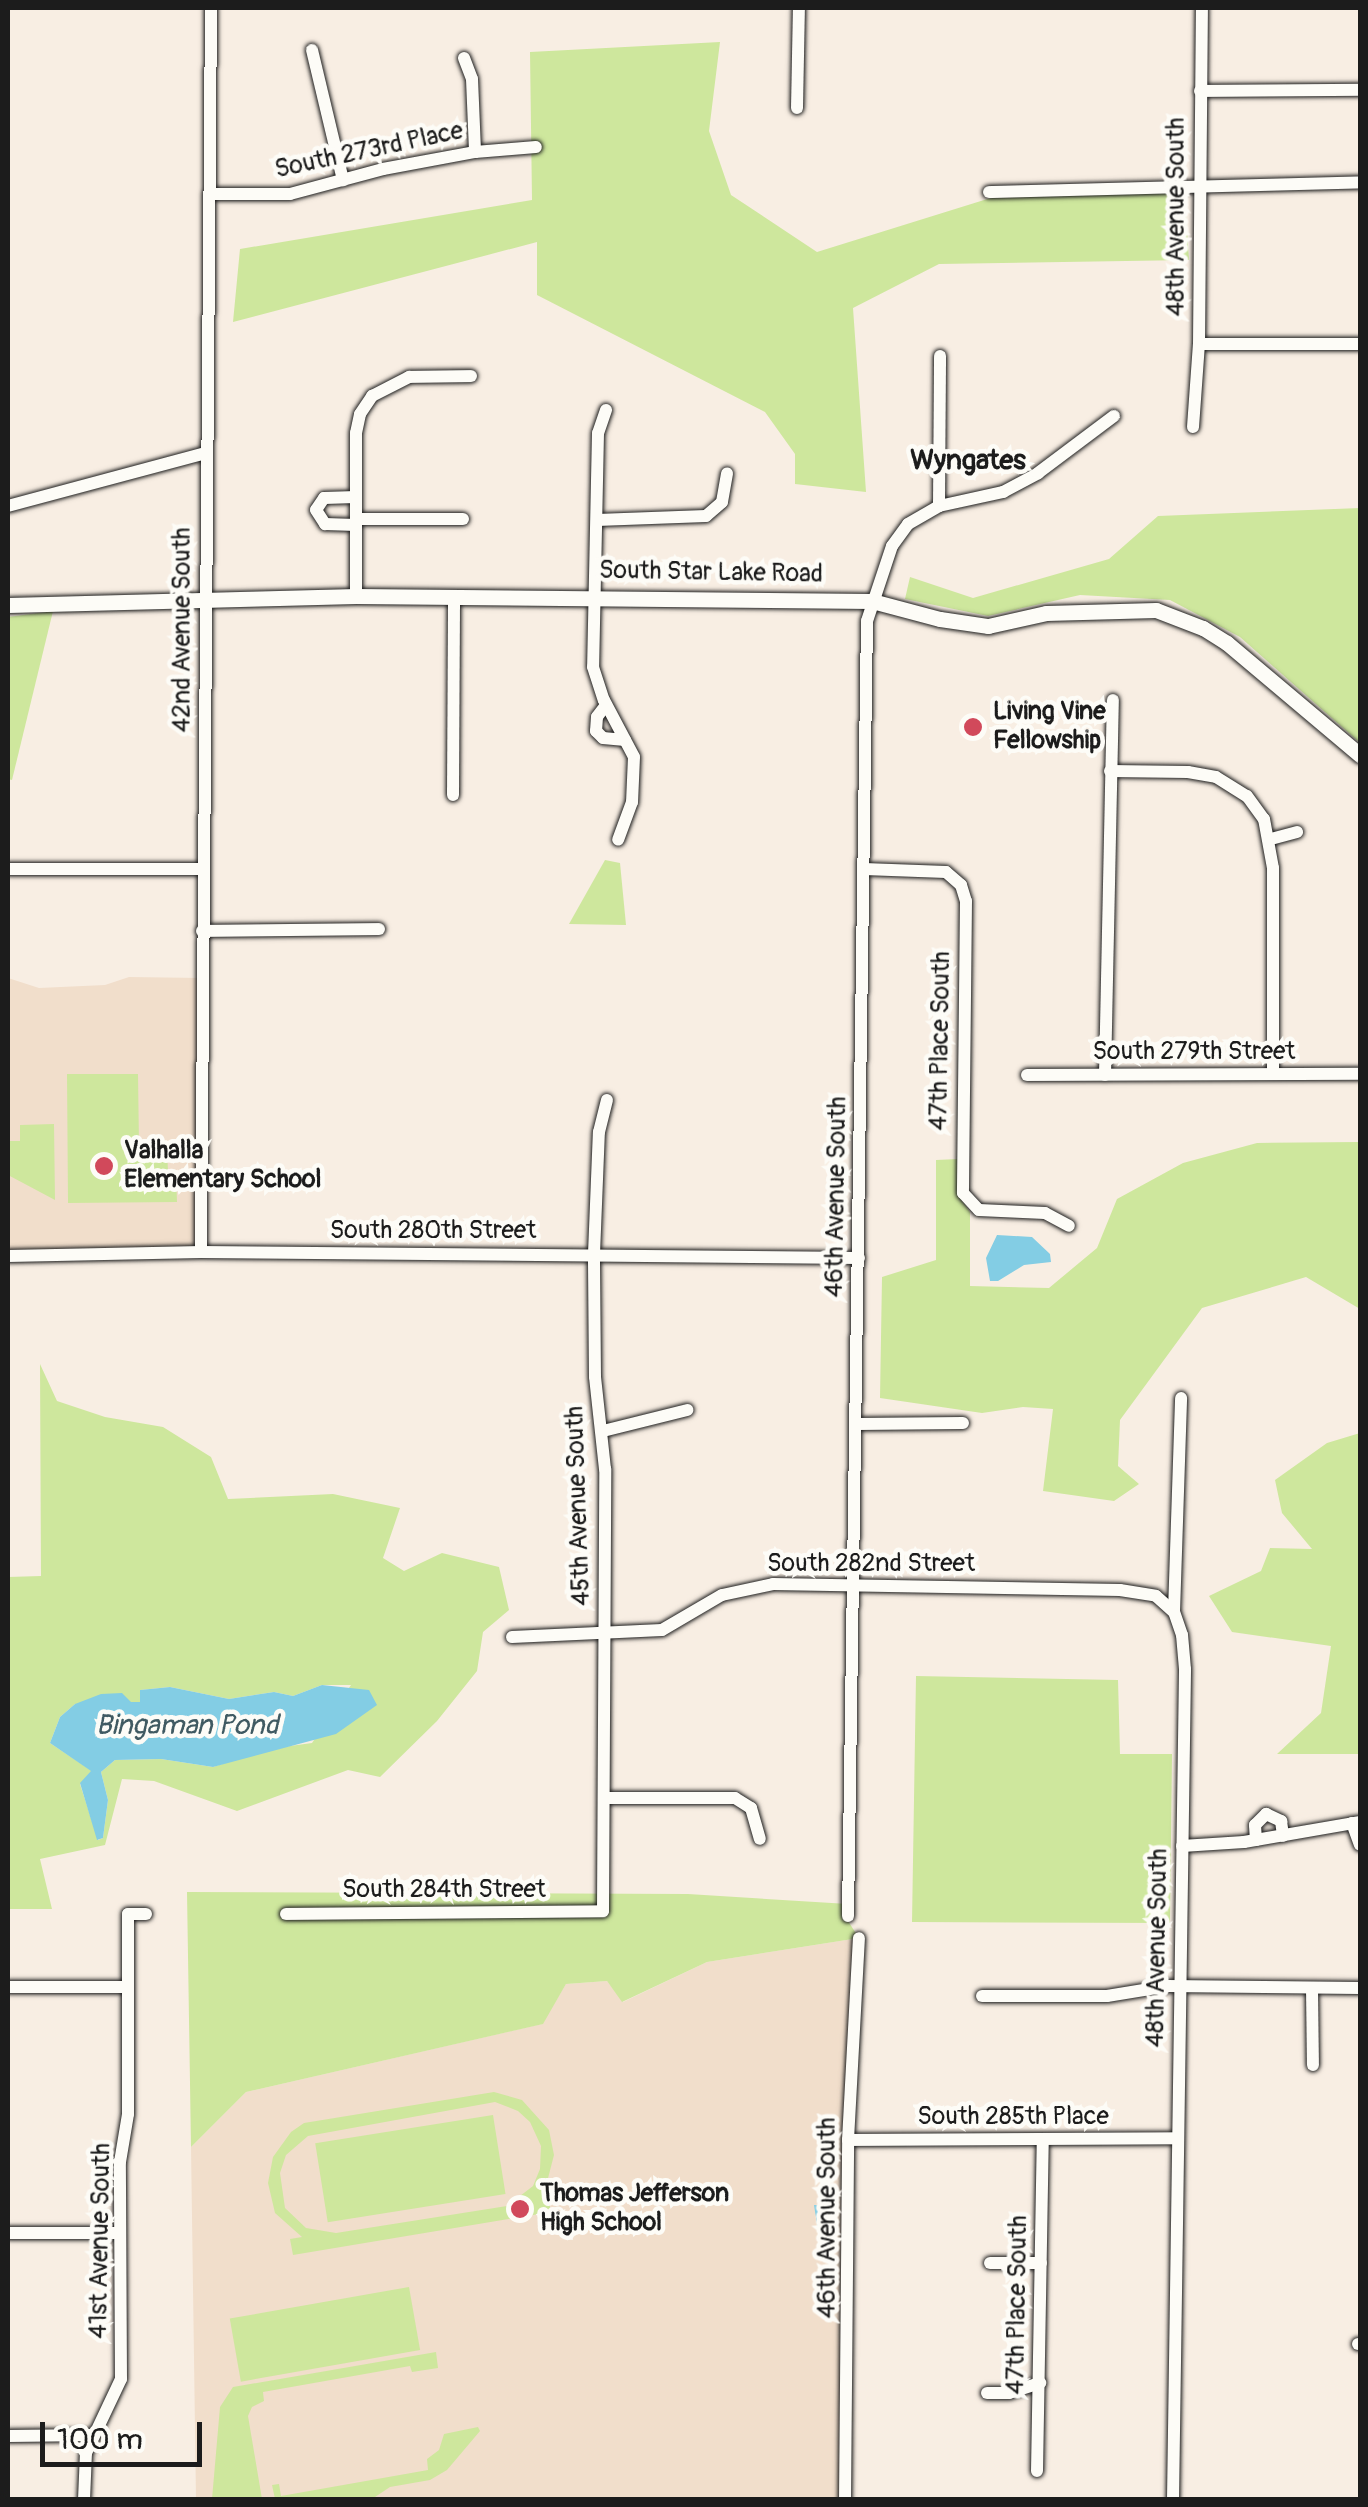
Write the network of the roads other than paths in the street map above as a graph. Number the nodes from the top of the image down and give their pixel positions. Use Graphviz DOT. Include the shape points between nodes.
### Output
graph roads {
  1 [pos="211,8"];
  2 [pos="800,8"];
  3 [pos="1202,8"];
  4 [pos="312,50"];
  5 [pos="464,58"];
  6 [pos="1360,90"];
  7 [pos="1200,91"];
  8 [pos="798,108"];
  9 [pos="536,147"];
  10 [pos="475,152"];
  11 [pos="343,180"];
  12 [pos="1360,182"];
  13 [pos="1200,184"];
  14 [pos="989,192"];
  15 [pos="210,194"];
  16 [pos="1198,344"];
  17 [pos="1360,344"];
  18 [pos="940,356"];
  19 [pos="471,376"];
  20 [pos="606,410"];
  21 [pos="1114,416"];
  22 [pos="1192,427"];
  23 [pos="206,453"];
  24 [pos="727,473"];
  25 [pos="356,497"];
  26 [pos="8,506"];
  27 [pos="940,506"];
  28 [pos="464,520"];
  29 [pos="597,520"];
  30 [pos="356,522"];
  31 [pos="356,596"];
  32 [pos="595,596"];
  33 [pos="207,597"];
  34 [pos="454,597"];
  35 [pos="872,601"];
  36 [pos="8,605"];
  37 [pos="1112,700"];
  38 [pos="606,704"];
  39 [pos="626,740"];
  40 [pos="1360,754"];
  41 [pos="1110,771"];
  42 [pos="453,794"];
  43 [pos="1296,832"];
  44 [pos="1271,839"];
  45 [pos="618,840"];
  46 [pos="8,869"];
  47 [pos="864,869"];
  48 [pos="202,870"];
  49 [pos="378,928"];
  50 [pos="202,931"];
  51 [pos="1272,1074"];
  52 [pos="1360,1074"];
  53 [pos="1027,1075"];
  54 [pos="1105,1075"];
  55 [pos="607,1100"];
  56 [pos="1069,1226"];
  57 [pos="200,1252"];
  58 [pos="594,1254"];
  59 [pos="8,1256"];
  60 [pos="859,1258"];
  61 [pos="1181,1398"];
  62 [pos="687,1410"];
  63 [pos="963,1423"];
  64 [pos="857,1424"];
  65 [pos="603,1432"];
  66 [pos="855,1583"];
  67 [pos="1174,1612"];
  68 [pos="606,1635"];
  69 [pos="512,1638"];
  70 [pos="604,1798"];
  71 [pos="1356,1823"];
  72 [pos="1284,1836"];
  73 [pos="760,1839"];
  74 [pos="1256,1840"];
  75 [pos="1360,1845"];
  76 [pos="1182,1846"];
  77 [pos="604,1911"];
  78 [pos="146,1914"];
  79 [pos="286,1914"];
  80 [pos="848,1916"];
  81 [pos="859,1938"];
  82 [pos="126,1986"];
  83 [pos="1180,1986"];
  84 [pos="8,1987"];
  85 [pos="1312,1988"];
  86 [pos="1360,1988"];
  87 [pos="982,1996"];
  88 [pos="1313,2065"];
  89 [pos="1178,2138"];
  90 [pos="848,2140"];
  91 [pos="1043,2140"];
  92 [pos="8,2233"];
  93 [pos="120,2233"];
  94 [pos="990,2263"];
  95 [pos="1041,2263"];
  96 [pos="1040,2384"];
  97 [pos="986,2394"];
  98 [pos="94,2435"];
  99 [pos="8,2436"];
  100 [pos="1038,2471"];
  101 [pos="84,2500"];
  102 [pos="845,2500"];
  103 [pos="1173,2500"];
  1 -- 15 [label="street, 42nd Avenue South"];
  2 -- 8 [label="street"];
  3 -- 7 [label="street, 48th Avenue South"];
  4 -- 11 [label="street"];
  5 -- 10 [label="street" via="472,79"];
  6 -- 7 [label="street"];
  7 -- 13 [label="street, 48th Avenue South"];
  9 -- 10 [label="street, South 273rd Place"];
  10 -- 11 [label="street, South 273rd Place"];
  11 -- 15 [label="street, South 273rd Place" via="276,196"];
  12 -- 13 [label="street"];
  13 -- 14 [label="street"];
  13 -- 16 [label="street, 48th Avenue South"];
  15 -- 23 [label="street, 42nd Avenue South"];
  16 -- 17 [label="street"];
  16 -- 22 [label="street, 48th Avenue South"];
  18 -- 27 [label="street"];
  19 -- 25 [label="street" via="410,377 372,396 356,433"];
  20 -- 29 [label="street" via="598,433"];
  21 -- 27 [label="street" via="1003,492"];
  23 -- 26 [label="street"];
  23 -- 33 [label="street, 42nd Avenue South"];
  24 -- 29 [label="street" via="722,502 706,516"];
  25 -- 30 [label="street"];
  25 -- 30 [label="street" via="324,498 316,510 325,524"];
  27 -- 35 [label="street, 46th Avenue South" via="899,536"];
  28 -- 30 [label="street"];
  29 -- 32 [label="street"];
  30 -- 31 [label="street"];
  31 -- 33 [label="street, South Star Lake Road"];
  31 -- 34 [label="street, South Star Lake Road"];
  32 -- 34 [label="street, South Star Lake Road"];
  32 -- 35 [label="street, South Star Lake Road"];
  32 -- 38 [label="street" via="593,667"];
  33 -- 36 [label="street, South Star Lake Road"];
  33 -- 48 [label="street, 42nd Avenue South"];
  34 -- 42 [label="street"];
  35 -- 40 [label="street, South Star Lake Road" via="988,626 1080,610 1169,614 1226,643"];
  35 -- 47 [label="street, 46th Avenue South" via="866,621"];
  37 -- 41 [label="street"];
  38 -- 39 [label="street"];
  38 -- 39 [label="street" via="596,731"];
  39 -- 45 [label="street" via="635,786"];
  41 -- 44 [label="street" via="1206,774 1253,802"];
  41 -- 54 [label="street"];
  43 -- 44 [label="street"];
  44 -- 51 [label="street"];
  46 -- 48 [label="street"];
  47 -- 56 [label="street, 47th Place South" via="946,872 966,901 962,1185 968,1202 979,1210 1045,1213"];
  47 -- 60 [label="street, 46th Avenue South"];
  48 -- 50 [label="street, 42nd Avenue South"];
  49 -- 50 [label="street"];
  50 -- 57 [label="street, 42nd Avenue South"];
  51 -- 52 [label="street, South 279th Street"];
  51 -- 54 [label="street, South 279th Street"];
  53 -- 54 [label="street, South 279th Street"];
  55 -- 58 [label="street, 45th Avenue South" via="599,1132"];
  57 -- 58 [label="street, South 280th Street"];
  57 -- 59 [label="street, South 280th Street"];
  58 -- 60 [label="street, South 280th Street"];
  58 -- 65 [label="street, 45th Avenue South" via="594,1377"];
  60 -- 64 [label="street, 46th Avenue South"];
  61 -- 67 [label="street, 48th Avenue South"];
  62 -- 65 [label="street"];
  63 -- 64 [label="street"];
  64 -- 66 [label="street, 46th Avenue South"];
  65 -- 68 [label="street, 45th Avenue South"];
  66 -- 67 [label="street, South 282nd Street" via="1120,1590 1156,1596"];
  66 -- 68 [label="street, South 282nd Street" via="740,1588 662,1630"];
  66 -- 80 [label="street, 46th Avenue South"];
  67 -- 76 [label="street, 48th Avenue South" via="1184,1651"];
  68 -- 69 [label="street, South 282nd Street"];
  68 -- 70 [label="street, 45th Avenue South"];
  70 -- 73 [label="street" via="735,1798 751,1808"];
  70 -- 77 [label="street, 45th Avenue South"];
  71 -- 72 [label="street"];
  71 -- 75 [label="street"];
  72 -- 74 [label="street"];
  72 -- 74 [label="street" via="1280,1821 1266,1814 1255,1825"];
  74 -- 76 [label="street"];
  76 -- 83 [label="street, 48th Avenue South"];
  77 -- 79 [label="street, South 284th Street"];
  78 -- 82 [label="street, 41st Avenue South" via="128,1914"];
  81 -- 90 [label="street, 46th Avenue South"];
  82 -- 84 [label="street"];
  82 -- 93 [label="street, 41st Avenue South" via="128,2114"];
  83 -- 85 [label="street"];
  83 -- 87 [label="street" via="1106,1996"];
  83 -- 89 [label="street, 48th Avenue South"];
  85 -- 86 [label="street"];
  85 -- 88 [label="street"];
  89 -- 91 [label="street, South 285th Place"];
  89 -- 103 [label="street, 48th Avenue South"];
  90 -- 91 [label="street, South 285th Place"];
  90 -- 102 [label="street, 46th Avenue South"];
  91 -- 95 [label="street, 47th Place South"];
  92 -- 93 [label="street"];
  93 -- 98 [label="street, 41st Avenue South" via="121,2378"];
  94 -- 95 [label="street"];
  95 -- 96 [label="street, 47th Place South"];
  96 -- 97 [label="street"];
  96 -- 100 [label="street, 47th Place South"];
  98 -- 99 [label="street"];
  98 -- 101 [label="street, 41st Avenue South" via="86,2454"];
}
